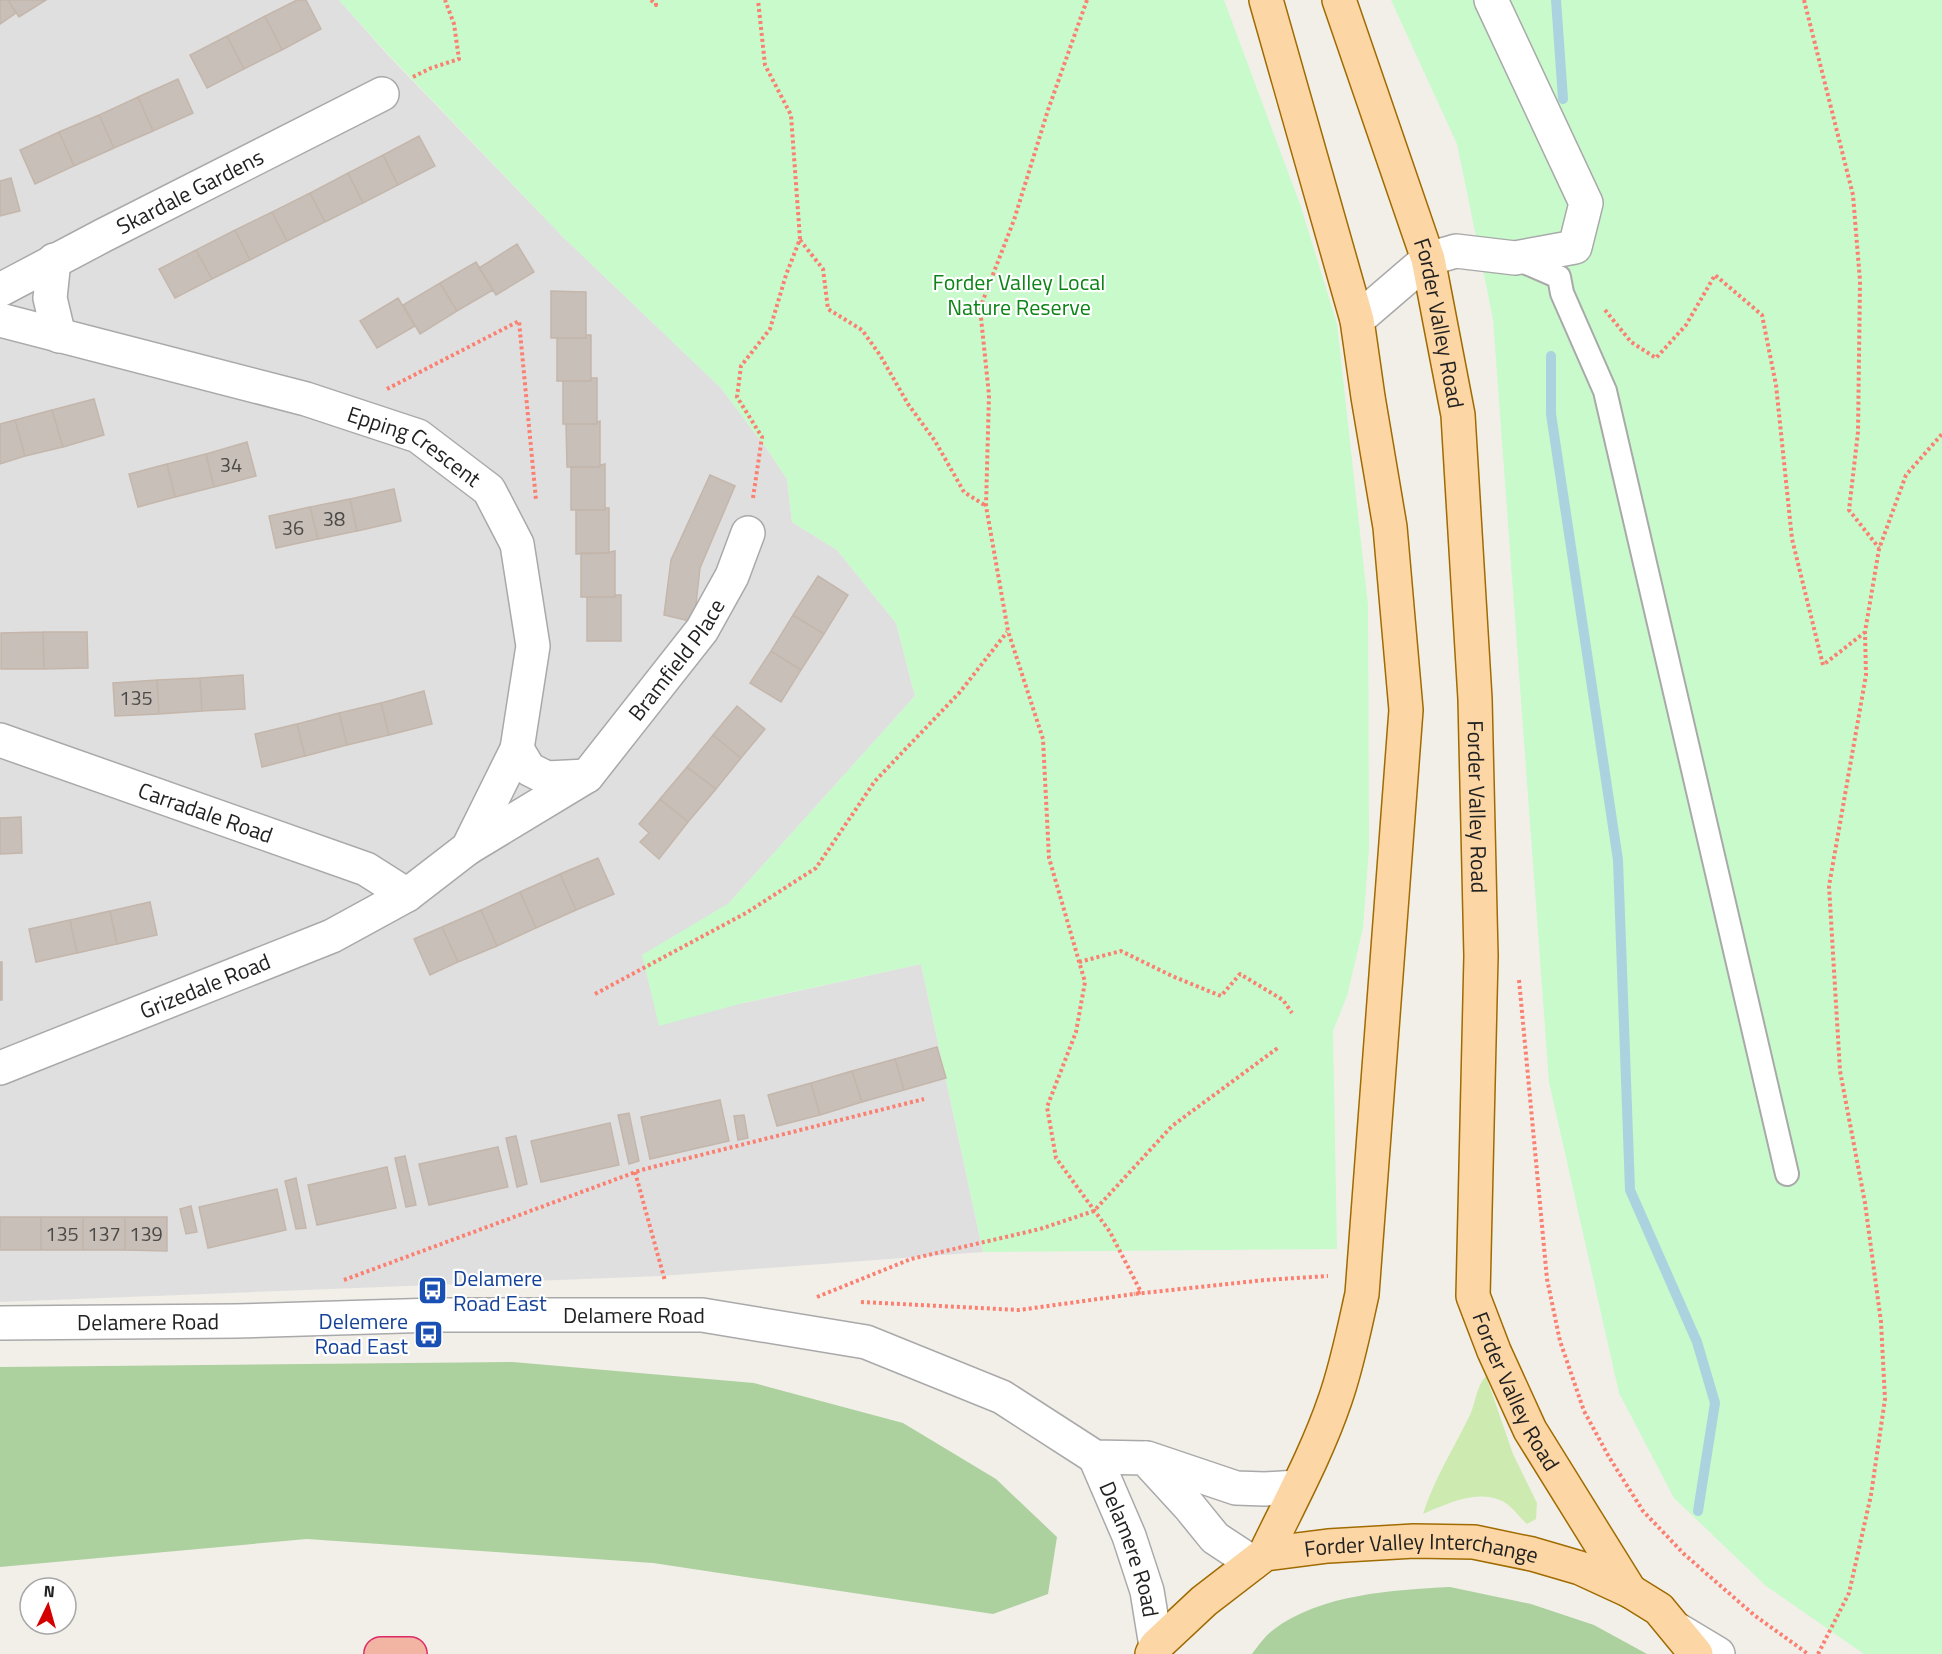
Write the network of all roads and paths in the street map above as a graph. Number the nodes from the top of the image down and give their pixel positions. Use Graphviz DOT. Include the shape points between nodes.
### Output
graph roads {
  1 [pos="445,0"];
  2 [pos="759,0"];
  3 [pos="1087,0"];
  4 [pos="1266,0"];
  5 [pos="1339,0"];
  6 [pos="1491,0"];
  7 [pos="1804,0"];
  8 [pos="382,94"];
  9 [pos="800,239"];
  10 [pos="1515,258"];
  11 [pos="54,260"];
  12 [pos="1428,260"];
  13 [pos="1559,277"];
  14 [pos="0,290"];
  15 [pos="0,320"];
  16 [pos="1357,320"];
  17 [pos="59,336"];
  18 [pos="344,411"];
  19 [pos="1942,434"];
  20 [pos="537,506"];
  21 [pos="986,506"];
  22 [pos="748,533"];
  23 [pos="1880,549"];
  24 [pos="1008,631"];
  25 [pos="1865,632"];
  26 [pos="0,740"];
  27 [pos="517,748"];
  28 [pos="587,776"];
  29 [pos="468,848"];
  30 [pos="407,895"];
  31 [pos="1079,962"];
  32 [pos="1518,970"];
  33 [pos="595,994"];
  34 [pos="1292,1013"];
  35 [pos="1279,1047"];
  36 [pos="0,1068"];
  37 [pos="924,1100"];
  38 [pos="635,1172"];
  39 [pos="1787,1174"];
  40 [pos="1094,1211"];
  41 [pos="1363,1272"];
  42 [pos="357,1275"];
  43 [pos="668,1289"];
  44 [pos="1134,1294"];
  45 [pos="813,1299"];
  46 [pos="862,1302"];
  47 [pos="0,1323"];
  48 [pos="1095,1457"];
  49 [pos="1145,1458"];
  50 [pos="1297,1486"];
  51 [pos="1259,1559"];
  52 [pos="1630,1591"];
  53 [pos="1687,1642"];
  54 [pos="1154,1650"];
  55 [pos="381,1654"];
  56 [pos="410,1654"];
  57 [pos="1718,1654"];
  58 [pos="1808,1654"];
  59 [pos="1818,1654"];
  1 -- 8 [label="path" via="454,24 459,59 431,68"];
  2 -- 9 [label="path" via="765,64 791,115"];
  3 -- 21 [label="path" via="1014,220 980,308 989,395"];
  4 -- 16 [label="main road"];
  5 -- 12 [label="main road, Forder Valley Road"];
  6 -- 10 [label="street" via="1586,203 1575,247"];
  7 -- 23 [label="path" via="1853,195 1860,281 1858,432 1849,510"];
  8 -- 11 [label="street, Skardale Gardens"];
  9 -- 21 [label="path" via="823,269 828,309 862,330 964,492"];
  9 -- 22 [label="path" via="770,329 741,366 737,397 762,437"];
  10 -- 12 [label="street" via="1456,251"];
  10 -- 13 [label="lane"];
  11 -- 14 [label="street, Skardale Gardens"];
  11 -- 17 [label="street" via="50,298"];
  12 -- 16 [label="street"];
  12 -- 52 [label="main road, Forder Valley Road" via="1458,415 1475,699 1481,956 1473,1296 1530,1430"];
  13 -- 25 [label="path" via="1593,296 1631,342 1656,358 1686,325 1715,275 1762,315 1776,385 1792,538 1822,665"];
  13 -- 39 [label="lane" via="1562,293 1605,392"];
  15 -- 17 [label="street, Epping Crescent"];
  16 -- 41 [label="main road" via="1390,527 1406,710"];
  17 -- 18 [label="street, Epping Crescent"];
  18 -- 20 [label="path" via="519,321"];
  18 -- 27 [label="street, Epping Crescent" via="418,436 454,463 489,490 518,544 533,646"];
  19 -- 23 [label="path" via="1906,475"];
  21 -- 24 [label="path"];
  22 -- 28 [label="street, Bramfield Place" via="732,576 702,630"];
  23 -- 25 [label="path"];
  24 -- 31 [label="path" via="1043,740 1049,858"];
  24 -- 33 [label="path" via="960,693 875,781 816,868 746,913"];
  25 -- 59 [label="path" via="1866,675 1829,886 1840,1071 1865,1203 1881,1322 1885,1399 1871,1495 1850,1593"];
  26 -- 30 [label="street, Carradale Road" via="366,869"];
  27 -- 28 [label="street" via="530,770 547,778"];
  27 -- 29 [label="street, Epping Crescent"];
  28 -- 29 [label="street, Bramfield Place"];
  29 -- 30 [label="street, Epping Crescent"];
  30 -- 36 [label="street, Grizedale Road" via="332,936"];
  31 -- 34 [label="path" via="1121,951 1221,996 1240,974 1283,1000"];
  31 -- 40 [label="path" via="1085,982 1076,1032 1047,1107 1056,1158"];
  32 -- 58 [label="path" via="1547,1279 1560,1341 1584,1411 1643,1511 1684,1554 1754,1615"];
  35 -- 40 [label="path" via="1172,1126"];
  37 -- 38 [label="path"];
  38 -- 42 [label="path"];
  38 -- 43 [label="path"];
  40 -- 44 [label="path" via="1110,1232 1141,1292"];
  40 -- 45 [label="path" via="1040,1229 911,1259"];
  41 -- 44 [label="path"];
  41 -- 50 [label="main road" via="1362,1294 1344,1371 1331,1411"];
  44 -- 46 [label="path" via="1019,1310"];
  47 -- 48 [label="street, Delamere Road" via="436,1315 702,1315 866,1342 1002,1397"];
  48 -- 49 [label="street, Delamere Road"];
  48 -- 54 [label="street, Delamere Road" via="1129,1536 1147,1591"];
  49 -- 50 [label="street, Delamere Road" via="1236,1488"];
  49 -- 51 [label="street" via="1215,1538"];
  50 -- 51 [label="main road"];
  51 -- 52 [label="main road, Forder Valley Interchange" via="1328,1546 1474,1542 1561,1562"];
  51 -- 54 [label="main road" via="1204,1601"];
  52 -- 53 [label="main road, Forder Valley Interchange" via="1659,1609"];
  53 -- 57 [label="street"];
  55 -- 56 [label="highway"];
}
